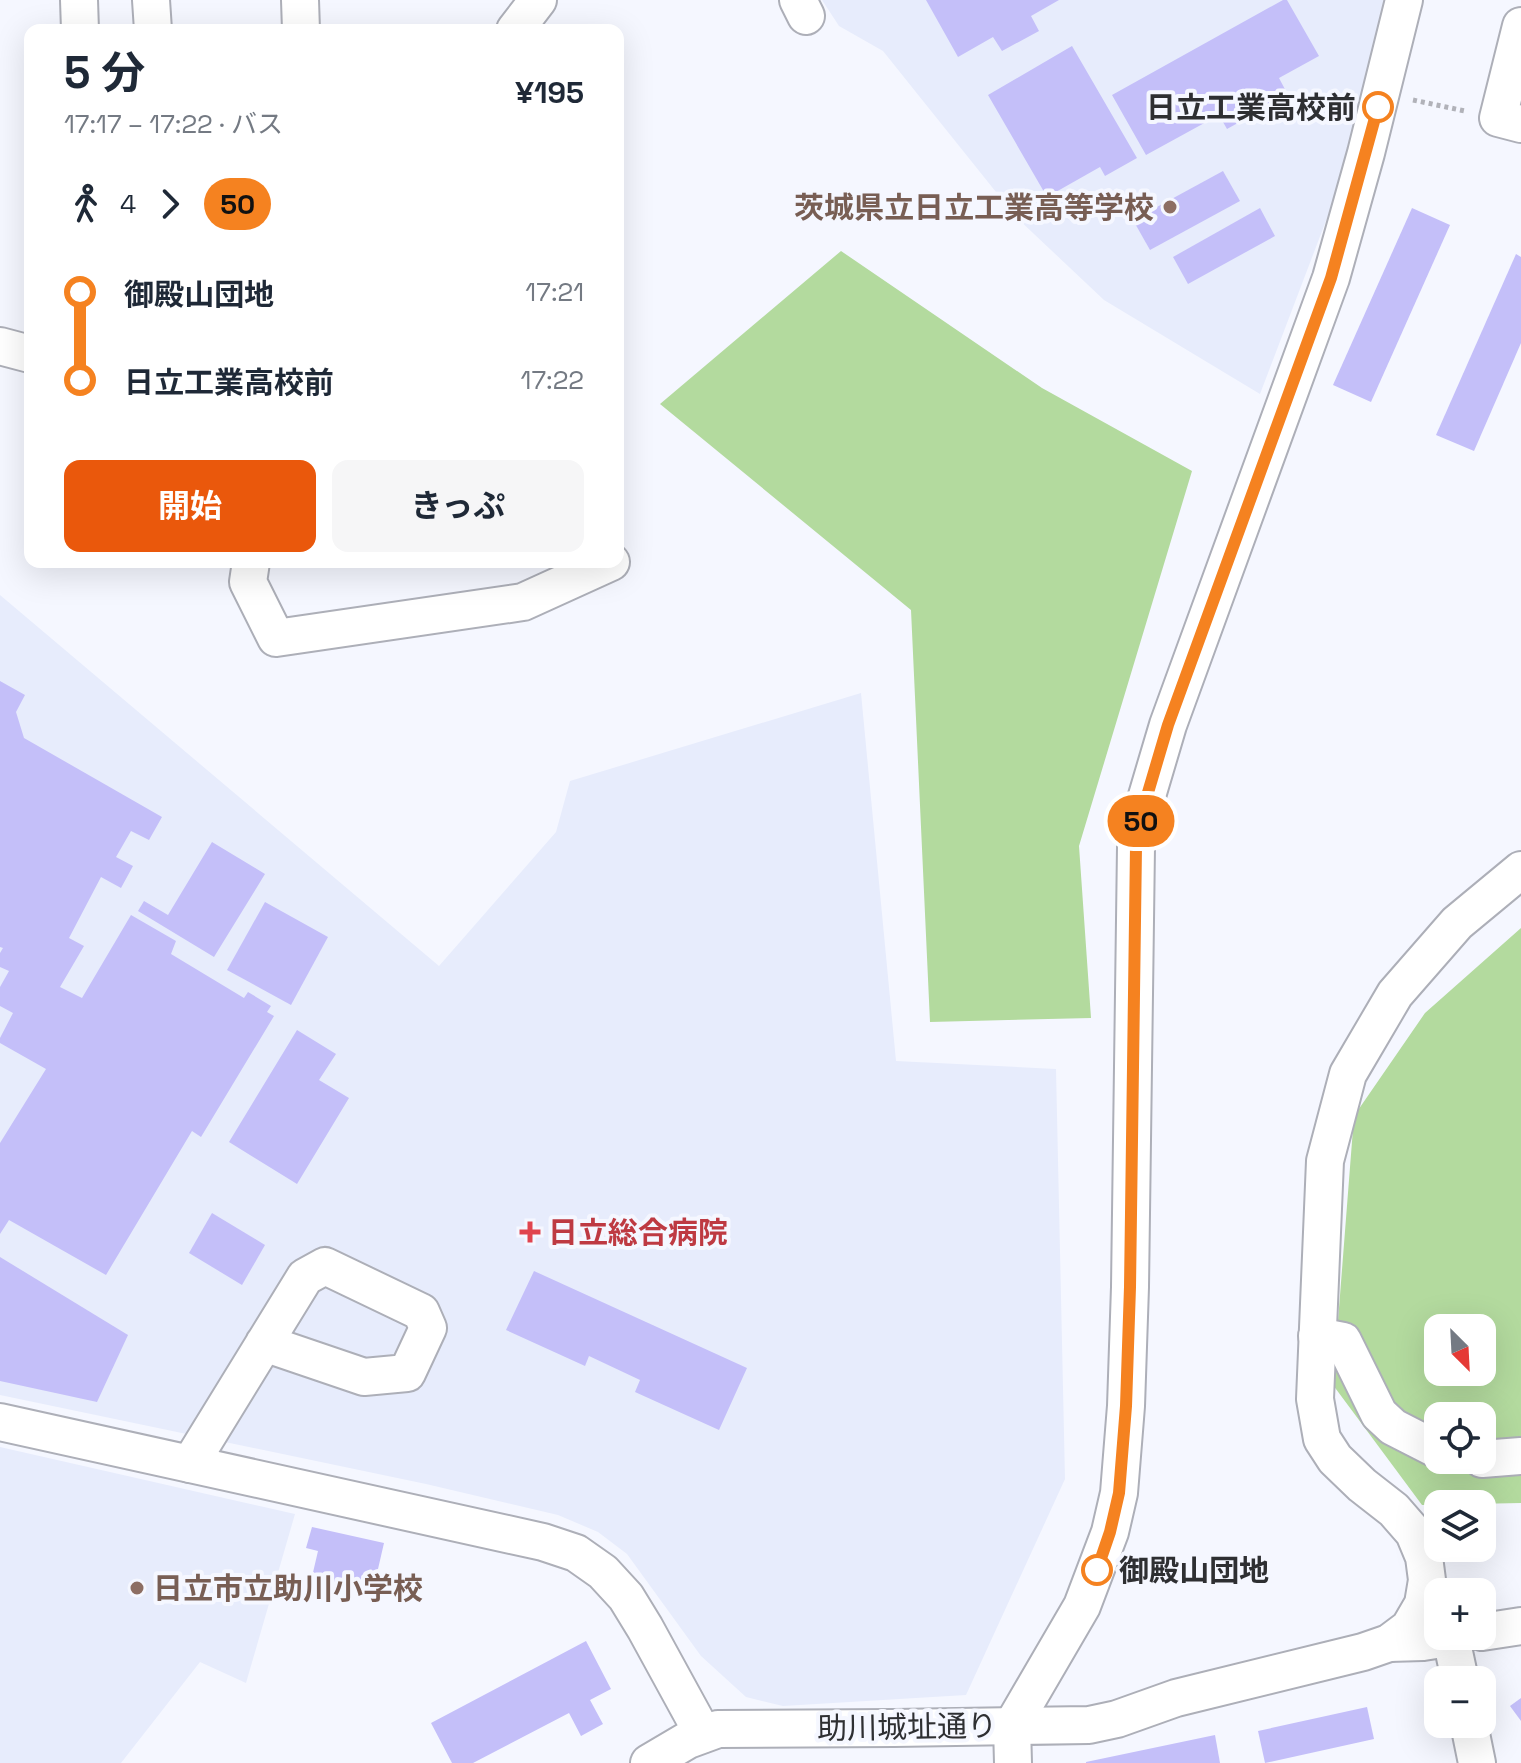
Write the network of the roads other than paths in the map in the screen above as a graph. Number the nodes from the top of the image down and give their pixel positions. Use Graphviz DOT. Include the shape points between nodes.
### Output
graph roads {
  1 [pos="79,0"];
  2 [pos="151,0"];
  3 [pos="300,0"];
  4 [pos="538,0"];
  5 [pos="1404,0"];
  6 [pos="80,24"];
  7 [pos="153,24"];
  8 [pos="301,24"];
  9 [pos="520,24"];
  10 [pos="1521,26"];
  11 [pos="1509,121"];
  12 [pos="0,346"];
  13 [pos="24,352"];
  14 [pos="250,568"];
  15 [pos="597,568"];
  16 [pos="1521,870"];
  17 [pos="1317,1336"];
  18 [pos="264,1343"];
  19 [pos="0,1422"];
  20 [pos="1424,1443"];
  21 [pos="1521,1456"];
  22 [pos="1496,1458"];
  23 [pos="190,1464"];
  24 [pos="1521,1626"];
  25 [pos="1496,1630"];
  26 [pos="1424,1642"];
  27 [pos="1389,1643"];
  28 [pos="1012,1726"];
  29 [pos="703,1734"];
  30 [pos="1472,1738"];
  31 [pos="649,1763"];
  32 [pos="1013,1763"];
  33 [pos="1477,1763"];
  1 -- 6 [label="street"];
  2 -- 7 [label="street"];
  3 -- 8 [label="street"];
  4 -- 9 [label="street"];
  5 -- 28 [label="street, 助川城址通り" via="1331,278 1168,725 1144,806 1136,847 1130,1287 1119,1493 1082,1606"];
  10 -- 11 [label="street"];
  12 -- 13 [label="street"];
  14 -- 15 [label="street" via="248,582 276,638 523,602"];
  16 -- 17 [label="street" via="1457,923 1395,994 1348,1074 1325,1161"];
  17 -- 20 [label="street" via="1343,1341 1379,1414"];
  17 -- 27 [label="street" via="1315,1399 1322,1439 1335,1459 1414,1533 1424,1557 1423,1604 1409,1628"];
  18 -- 23 [label="street"];
  19 -- 23 [label="street"];
  21 -- 22 [label="street"];
  23 -- 29 [label="street" via="576,1553 626,1597"];
  24 -- 25 [label="street"];
  26 -- 27 [label="street"];
  27 -- 28 [label="street" via="1176,1698 1117,1719 1089,1725"];
  28 -- 29 [label="street, 助川城址通り" via="718,1729"];
  28 -- 32 [label="street"];
  29 -- 31 [label="street, 助川城址通り"];
  30 -- 33 [label="street"];
}
